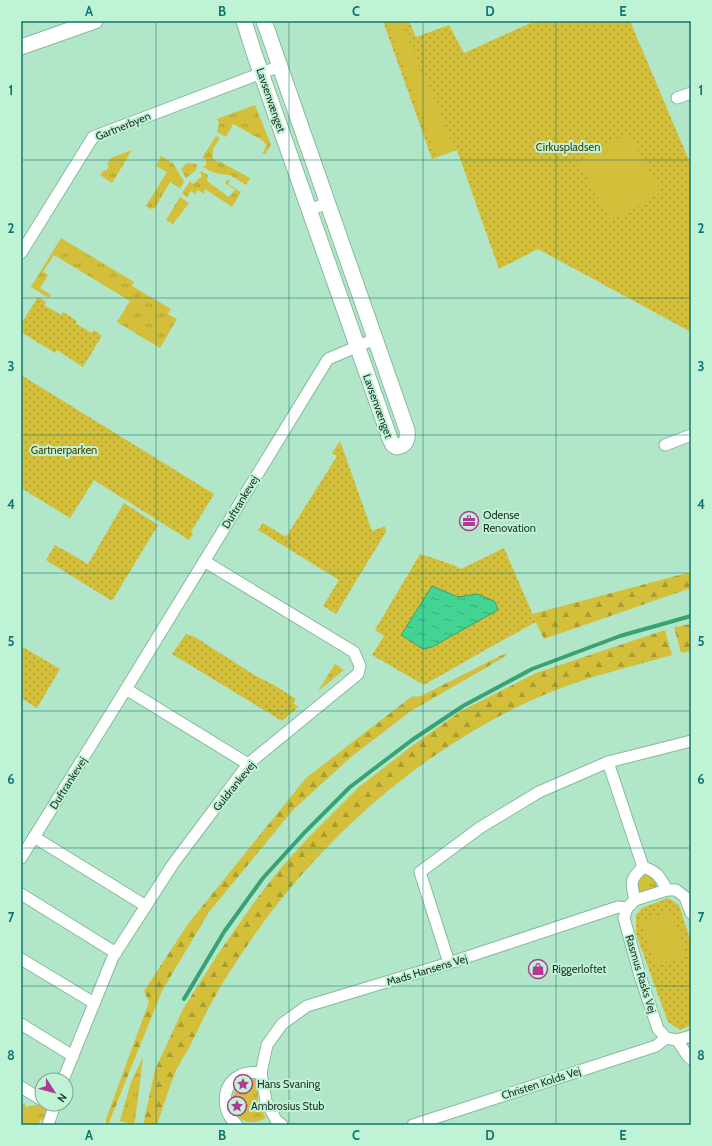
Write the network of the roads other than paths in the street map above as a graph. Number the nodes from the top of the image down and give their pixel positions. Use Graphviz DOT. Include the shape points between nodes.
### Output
graph roads {
  1 [pos="95,21"];
  2 [pos="244,21"];
  3 [pos="264,21"];
  4 [pos="21,47"];
  5 [pos="280,66"];
  6 [pos="262,73"];
  7 [pos="691,93"];
  8 [pos="677,98"];
  9 [pos="328,203"];
  10 [pos="309,210"];
  11 [pos="21,253"];
  12 [pos="375,339"];
  13 [pos="357,346"];
  14 [pos="691,435"];
  15 [pos="665,445"];
  16 [pos="204,561"];
  17 [pos="126,689"];
  18 [pos="691,741"];
  19 [pos="608,762"];
  20 [pos="248,764"];
  21 [pos="34,836"];
  22 [pos="21,858"];
  23 [pos="643,867"];
  24 [pos="667,890"];
  25 [pos="21,894"];
  26 [pos="635,900"];
  27 [pos="146,906"];
  28 [pos="627,908"];
  29 [pos="691,913"];
  30 [pos="116,953"];
  31 [pos="21,959"];
  32 [pos="449,963"];
  33 [pos="94,1003"];
  34 [pos="21,1024"];
  35 [pos="691,1036"];
  36 [pos="666,1038"];
  37 [pos="678,1040"];
  38 [pos="73,1056"];
  39 [pos="691,1059"];
  40 [pos="66,1072"];
  41 [pos="261,1073"];
  42 [pos="21,1087"];
  43 [pos="34,1095"];
  44 [pos="51,1112"];
  45 [pos="276,1123"];
  46 [pos="48,1125"];
  47 [pos="237,1125"];
  48 [pos="413,1125"];
  1 -- 4 [label="street"];
  2 -- 6 [label="street, Lavsenvænget"];
  3 -- 5 [label="street, Lavsenvænget"];
  5 -- 6 [label="street, Gartnerbyen"];
  5 -- 9 [label="street, Lavsenvænget"];
  6 -- 10 [label="street, Lavsenvænget"];
  6 -- 11 [label="street, Gartnerbyen" via="93,137"];
  7 -- 8 [label="street"];
  9 -- 10 [label="street"];
  9 -- 12 [label="street, Lavsenvænget"];
  10 -- 13 [label="street, Lavsenvænget"];
  12 -- 13 [label="street, Duftrankevej"];
  12 -- 13 [label="street, Lavsenvænget" via="407,430 408,436 402,446 393,445 390,439"];
  13 -- 16 [label="street, Duftrankevej" via="328,359"];
  14 -- 15 [label="street"];
  16 -- 17 [label="street, Duftrankevej"];
  16 -- 20 [label="street, Guldrankevej" via="354,652 360,666 358,674"];
  17 -- 20 [label="street"];
  17 -- 21 [label="street, Duftrankevej"];
  18 -- 19 [label="street"];
  19 -- 23 [label="street"];
  19 -- 32 [label="street" via="539,792 481,827 420,872"];
  20 -- 27 [label="street, Guldrankevej" via="173,864"];
  21 -- 22 [label="street, Duftrankevej"];
  21 -- 27 [label="street"];
  23 -- 24 [label="street" via="660,876"];
  23 -- 26 [label="street" via="634,876 632,884"];
  24 -- 26 [label="street"];
  24 -- 29 [label="street" via="676,890 685,897"];
  25 -- 30 [label="street"];
  26 -- 28 [label="street"];
  27 -- 30 [label="street, Guldrankevej"];
  28 -- 32 [label="street, Mads Hansens Vej" via="618,907"];
  28 -- 36 [label="street, Rasmus Rasks Vej" via="624,918 640,976 658,1029"];
  30 -- 33 [label="street, Guldrankevej"];
  31 -- 33 [label="street"];
  32 -- 41 [label="street, Mads Hansens Vej" via="307,1006 282,1024 267,1045"];
  33 -- 38 [label="street, Guldrankevej"];
  34 -- 38 [label="street"];
  35 -- 37 [label="street"];
  36 -- 37 [label="street"];
  36 -- 48 [label="street, Christen Kolds Vej" via="656,1046"];
  37 -- 39 [label="street"];
  38 -- 40 [label="street, Guldrankevej"];
  41 -- 45 [label="street" via="266,1100"];
  41 -- 47 [label="street" via="249,1072 239,1076 230,1084 225,1094 228,1116"];
  42 -- 43 [label="street"];
  44 -- 46 [label="street"];
}
